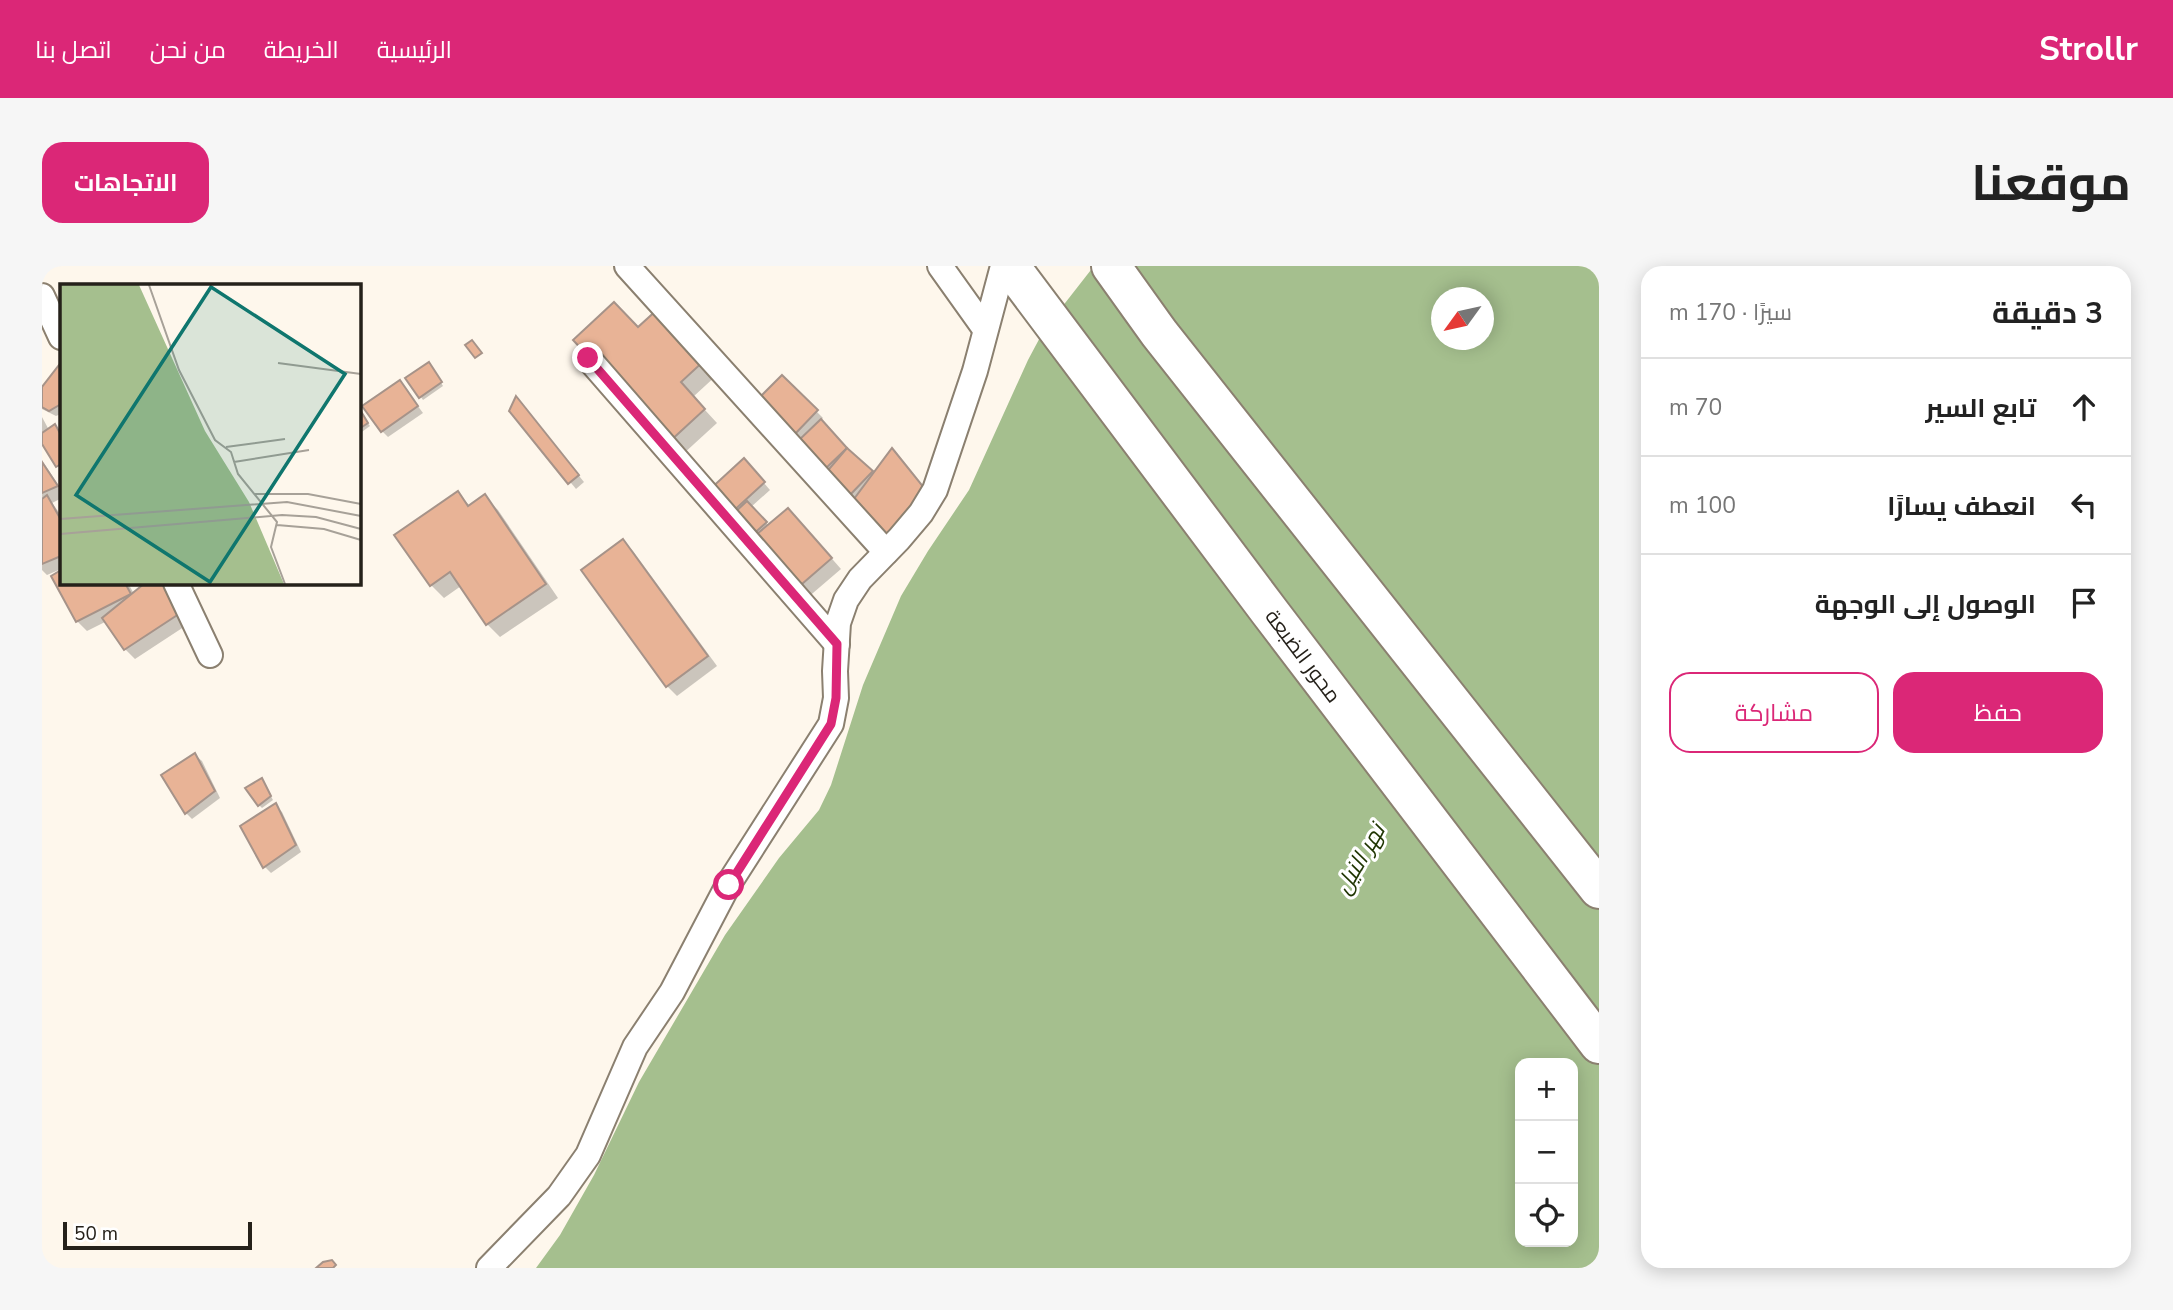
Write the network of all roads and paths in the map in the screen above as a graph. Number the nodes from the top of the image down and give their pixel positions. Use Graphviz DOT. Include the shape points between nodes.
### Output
graph roads {
  1 [pos="627,266"];
  2 [pos="940,266"];
  3 [pos="1003,266"];
  4 [pos="1010,266"];
  5 [pos="1111,266"];
  6 [pos="42,296"];
  7 [pos="985,329"];
  8 [pos="60,335"];
  9 [pos="588,358"];
  10 [pos="886,552"];
  11 [pos="176,584"];
  12 [pos="837,644"];
  13 [pos="210,655"];
  14 [pos="1599,889"];
  15 [pos="1599,1044"];
  16 [pos="489,1268"];
  1 -- 10 [label="street"];
  2 -- 7 [label="street"];
  3 -- 7 [label="street"];
  4 -- 15 [label="highway, محور الضبعة"];
  5 -- 14 [label="highway" via="1159,333"];
  6 -- 8 [label="street"];
  7 -- 10 [label="street" via="935,490 922,513"];
  9 -- 12 [label="street"];
  10 -- 12 [label="street" via="846,600"];
  11 -- 13 [label="street"];
  12 -- 16 [label="street" via="831,724 729,885 672,992 635,1048 588,1155 559,1196"];
}
